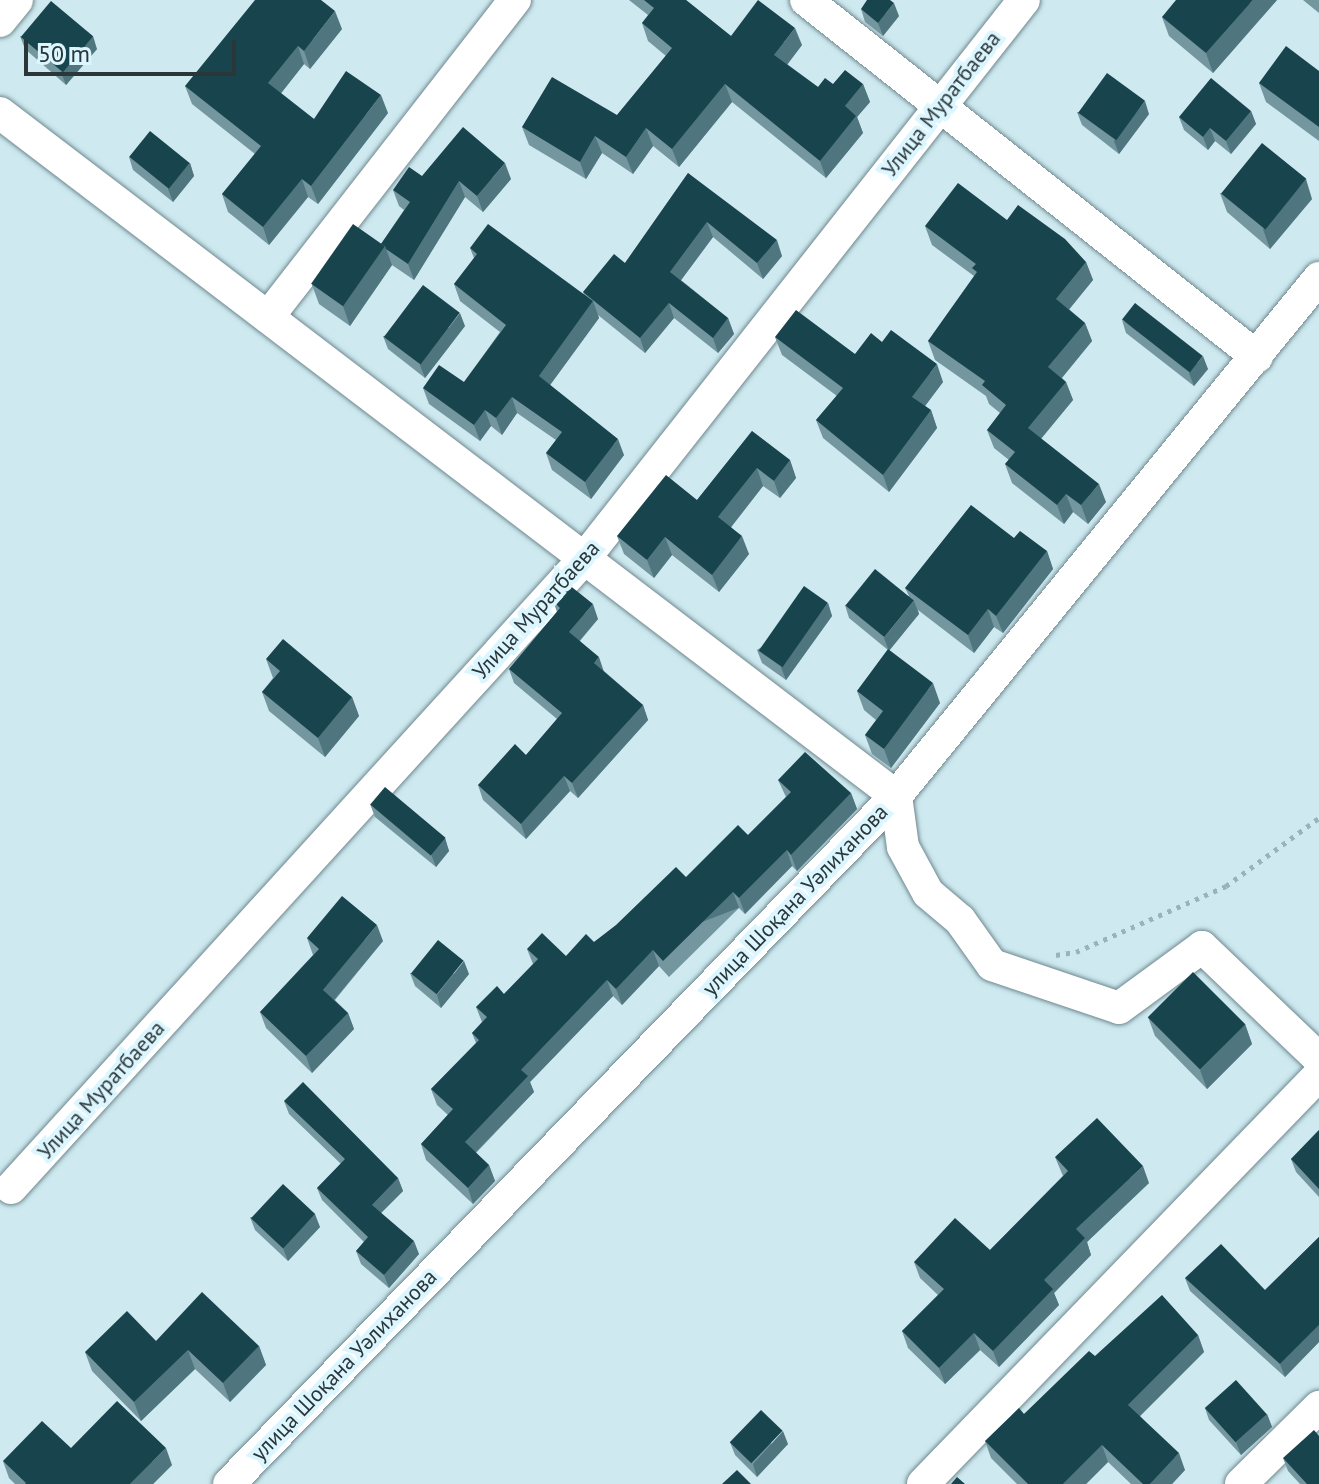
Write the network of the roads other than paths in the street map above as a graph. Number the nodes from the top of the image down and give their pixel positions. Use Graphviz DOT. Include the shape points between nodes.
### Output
graph roads {
  1 [pos="17,0"];
  2 [pos="515,0"];
  3 [pos="806,0"];
  4 [pos="1024,0"];
  5 [pos="0,21"];
  6 [pos="940,105"];
  7 [pos="0,113"];
  8 [pos="1319,278"];
  9 [pos="268,317"];
  10 [pos="1257,357"];
  11 [pos="584,559"];
  12 [pos="896,796"];
  13 [pos="1319,1059"];
  14 [pos="1319,1075"];
  15 [pos="11,1188"];
  16 [pos="1319,1407"];
  17 [pos="229,1484"];
  18 [pos="923,1484"];
  19 [pos="1241,1484"];
  1 -- 5 [label="street"];
  2 -- 9 [label="street"];
  3 -- 6 [label="street"];
  4 -- 6 [label="street, Улица Муратбаева"];
  6 -- 10 [label="street"];
  6 -- 11 [label="street, Улица Муратбаева"];
  7 -- 9 [label="street"];
  8 -- 10 [label="street, улица Шоқана Уәлиханова"];
  9 -- 11 [label="street"];
  10 -- 12 [label="street, улица Шоқана Уәлиханова"];
  11 -- 12 [label="street"];
  11 -- 15 [label="street, Улица Муратбаева"];
  12 -- 13 [label="street" via="903,847 928,893 960,920 992,965 1119,1008 1202,947"];
  12 -- 17 [label="street, улица Шоқана Уәлиханова"];
  14 -- 18 [label="street"];
  16 -- 19 [label="street"];
}
